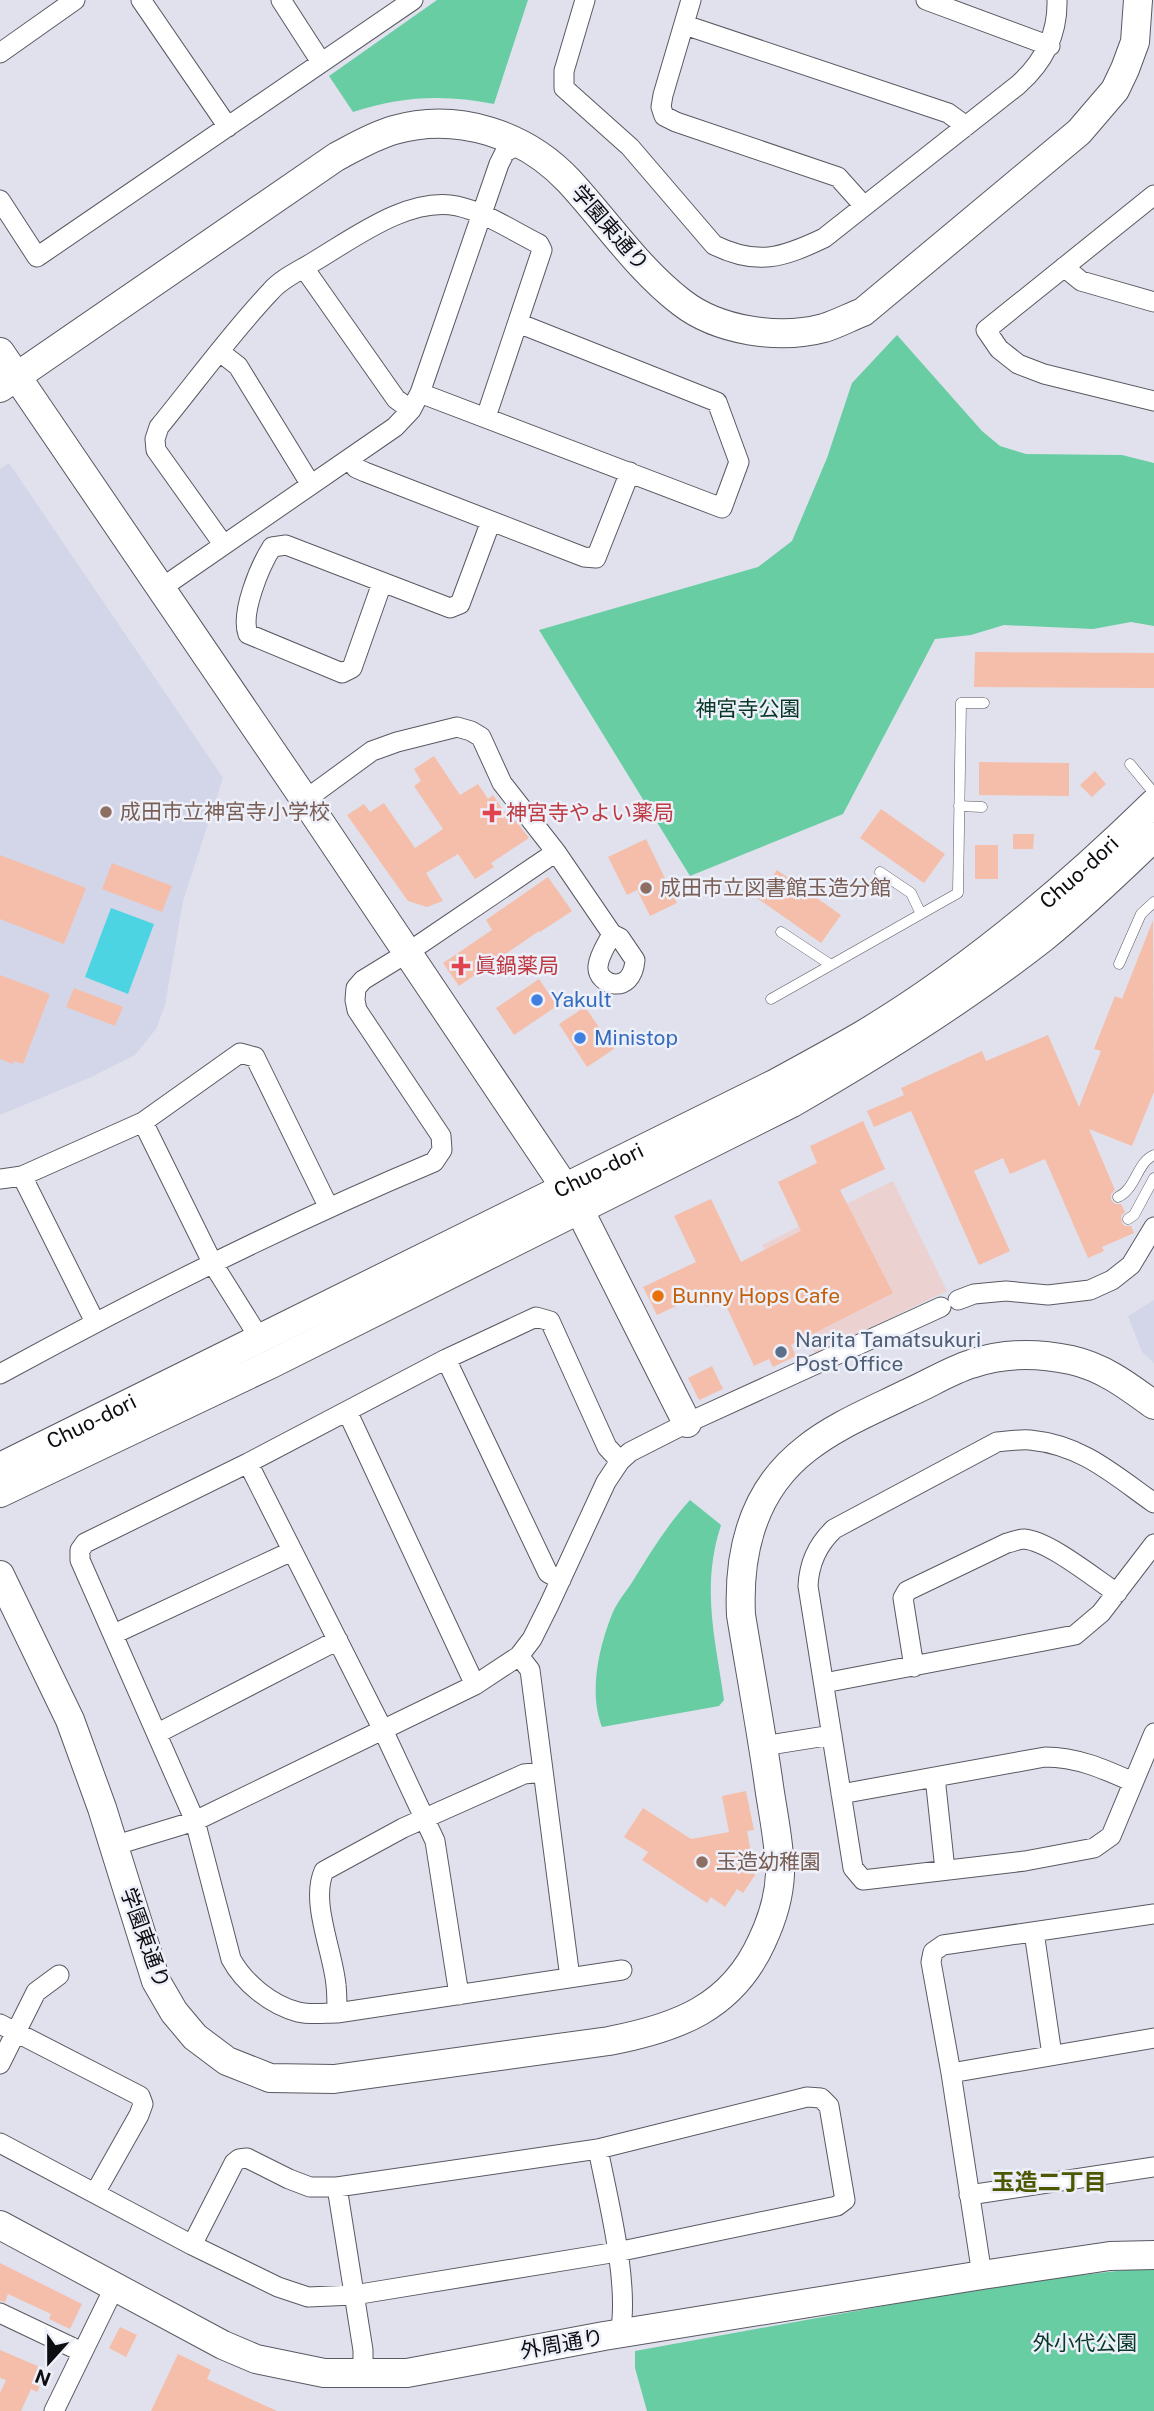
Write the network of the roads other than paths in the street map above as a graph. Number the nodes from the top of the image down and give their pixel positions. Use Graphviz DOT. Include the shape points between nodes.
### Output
graph roads {
  1 [pos="75,0"];
  2 [pos="141,0"];
  3 [pos="281,0"];
  4 [pos="413,0"];
  5 [pos="585,0"];
  6 [pos="691,0"];
  7 [pos="926,0"];
  8 [pos="1057,0"];
  9 [pos="1138,0"];
  10 [pos="685,25"];
  11 [pos="1050,46"];
  12 [pos="0,54"];
  13 [pos="321,62"];
  14 [pos="966,126"];
  15 [pos="228,127"];
  16 [pos="522,143"];
  17 [pos="1154,195"];
  18 [pos="0,200"];
  19 [pos="864,206"];
  20 [pos="483,215"];
  21 [pos="1064,267"];
  22 [pos="304,268"];
  23 [pos="1154,302"];
  24 [pos="518,323"];
  25 [pos="0,352"];
  26 [pos="220,352"];
  27 [pos="8,382"];
  28 [pos="420,393"];
  29 [pos="1154,401"];
  30 [pos="411,411"];
  31 [pos="486,417"];
  32 [pos="349,459"];
  33 [pos="630,472"];
  34 [pos="311,485"];
  35 [pos="491,521"];
  36 [pos="258,522"];
  37 [pos="223,544"];
  38 [pos="272,547"];
  39 [pos="382,583"];
  40 [pos="160,589"];
  41 [pos="984,703"];
  42 [pos="1130,764"];
  43 [pos="1154,793"];
  44 [pos="305,800"];
  45 [pos="1154,803"];
  46 [pos="959,806"];
  47 [pos="982,807"];
  48 [pos="1154,836"];
  49 [pos="555,852"];
  50 [pos="880,872"];
  51 [pos="1154,902"];
  52 [pos="921,914"];
  53 [pos="781,932"];
  54 [pos="612,934"];
  55 [pos="407,953"];
  56 [pos="1119,964"];
  57 [pos="831,965"];
  58 [pos="771,999"];
  59 [pos="143,1122"];
  60 [pos="1154,1155"];
  61 [pos="22,1176"];
  62 [pos="1154,1178"];
  63 [pos="0,1179"];
  64 [pos="564,1186"];
  65 [pos="1118,1197"];
  66 [pos="328,1206"];
  67 [pos="580,1211"];
  68 [pos="1128,1219"];
  69 [pos="1154,1227"];
  70 [pos="214,1264"];
  71 [pos="95,1322"];
  72 [pos="265,1351"];
  73 [pos="446,1359"];
  74 [pos="0,1374"];
  75 [pos="1154,1405"];
  76 [pos="347,1411"];
  77 [pos="687,1423"];
  78 [pos="620,1461"];
  79 [pos="248,1462"];
  80 [pos="0,1467"];
  81 [pos="0,1493"];
  82 [pos="1154,1503"];
  83 [pos="1154,1544"];
  84 [pos="292,1551"];
  85 [pos="0,1575"];
  86 [pos="561,1580"];
  87 [pos="1117,1593"];
  88 [pos="114,1634"];
  89 [pos="338,1640"];
  90 [pos="519,1656"];
  91 [pos="914,1667"];
  92 [pos="824,1683"];
  93 [pos="475,1685"];
  94 [pos="383,1730"];
  95 [pos="158,1733"];
  96 [pos="1154,1733"];
  97 [pos="832,1735"];
  98 [pos="763,1746"];
  99 [pos="542,1773"];
  100 [pos="935,1777"];
  101 [pos="1133,1782"];
  102 [pos="841,1794"];
  103 [pos="424,1818"];
  104 [pos="195,1821"];
  105 [pos="113,1846"];
  106 [pos="945,1870"];
  107 [pos="1154,1914"];
  108 [pos="1034,1932"];
  109 [pos="622,1970"];
  110 [pos="59,1975"];
  111 [pos="570,1979"];
  112 [pos="459,1995"];
  113 [pos="337,2013"];
  114 [pos="8,2029"];
  115 [pos="1154,2038"];
  116 [pos="1052,2055"];
  117 [pos="0,2064"];
  118 [pos="951,2073"];
  119 [pos="0,2143"];
  120 [pos="598,2148"];
  121 [pos="1154,2167"];
  122 [pos="337,2187"];
  123 [pos="95,2193"];
  124 [pos="969,2195"];
  125 [pos="0,2224"];
  126 [pos="192,2245"];
  127 [pos="617,2252"];
  128 [pos="1154,2255"];
  129 [pos="982,2275"];
  130 [pos="115,2286"];
  131 [pos="354,2295"];
  132 [pos="0,2313"];
  133 [pos="620,2334"];
  134 [pos="82,2353"];
  135 [pos="363,2374"];
  136 [pos="54,2411"];
  1 -- 12 [label="street"];
  2 -- 15 [label="street"];
  3 -- 13 [label="street"];
  4 -- 13 [label="street"];
  5 -- 19 [label="street" via="564,71 564,88 630,147 714,245 753,258 774,258 824,238"];
  6 -- 10 [label="street"];
  7 -- 11 [label="street"];
  8 -- 11 [label="street"];
  9 -- 16 [label="street, 学園東通り" via="1135,42 1125,69 1115,90 1079,132 863,312 825,328 793,333 738,328 683,304 567,179"];
  10 -- 14 [label="street" via="948,113"];
  10 -- 19 [label="street" via="663,95 664,116 838,177"];
  11 -- 14 [label="street" via="1033,71"];
  13 -- 15 [label="street"];
  14 -- 19 [label="street"];
  15 -- 18 [label="street" via="37,257"];
  16 -- 20 [label="street" via="505,152"];
  16 -- 27 [label="street, 学園東通り" via="480,128 450,124 396,130 369,139"];
  17 -- 21 [label="street"];
  20 -- 22 [label="street" via="455,205 403,212"];
  20 -- 24 [label="street" via="539,244 542,250"];
  20 -- 28 [label="street"];
  21 -- 23 [label="street" via="1081,281"];
  21 -- 29 [label="street" via="986,330 999,349 1018,364"];
  22 -- 26 [label="street" via="273,288"];
  22 -- 30 [label="street" via="396,399"];
  24 -- 31 [label="street"];
  24 -- 33 [label="street" via="717,402 739,463 722,508"];
  25 -- 27 [label="street"];
  26 -- 34 [label="street" via="238,366"];
  26 -- 37 [label="street" via="159,427 155,439 156,450"];
  27 -- 40 [label="street"];
  28 -- 30 [label="street"];
  28 -- 31 [label="street"];
  30 -- 32 [label="street"];
  31 -- 33 [label="street"];
  32 -- 34 [label="street"];
  32 -- 35 [label="street" via="356,468"];
  33 -- 35 [label="street" via="596,558"];
  34 -- 36 [label="street"];
  35 -- 39 [label="street" via="460,604 450,608"];
  36 -- 37 [label="street"];
  36 -- 38 [label="street"];
  37 -- 40 [label="street"];
  38 -- 39 [label="street" via="286,545"];
  38 -- 39 [label="street" via="245,617 248,634 342,673 352,668"];
  40 -- 44 [label="street"];
  41 -- 46 [label="lane" via="961,703"];
  42 -- 43 [label="lane"];
  44 -- 49 [label="street" via="372,751 457,727 481,737 502,783"];
  44 -- 55 [label="street"];
  45 -- 64 [label="street, Chuo-dori" via="1027,919 866,1033 776,1083"];
  46 -- 47 [label="lane"];
  46 -- 52 [label="lane" via="958,893"];
  48 -- 67 [label="street, Chuo-dori" via="1043,937 935,1017 792,1103"];
  49 -- 54 [label="street"];
  49 -- 55 [label="street"];
  50 -- 52 [label="lane" via="911,893"];
  51 -- 56 [label="lane" via="1140,914"];
  52 -- 57 [label="lane"];
  53 -- 57 [label="lane"];
  55 -- 64 [label="street"];
  55 -- 66 [label="street" via="363,980 356,988 355,1000 441,1136 442,1150 434,1162"];
  57 -- 58 [label="lane"];
  59 -- 61 [label="street"];
  59 -- 66 [label="street" via="240,1053 255,1057"];
  59 -- 70 [label="street"];
  60 -- 65 [label="lane" via="1138,1171 1129,1190"];
  61 -- 63 [label="street"];
  61 -- 71 [label="street"];
  62 -- 68 [label="lane"];
  64 -- 67 [label="street"];
  64 -- 72 [label="street, Chuo-dori"];
  66 -- 70 [label="street"];
  67 -- 72 [label="street, Chuo-dori"];
  67 -- 77 [label="street"];
  69 -- 77 [label="street" via="1131,1265 1090,1290 1048,1295 974,1294"];
  70 -- 71 [label="street"];
  70 -- 72 [label="street"];
  71 -- 74 [label="street"];
  72 -- 80 [label="street, Chuo-dori"];
  72 -- 81 [label="street, Chuo-dori"];
  73 -- 76 [label="street"];
  73 -- 78 [label="street" via="536,1317 550,1321 607,1447"];
  73 -- 86 [label="street" via="548,1573"];
  75 -- 98 [label="street, 学園東通り" via="1116,1377 1072,1360 998,1357 969,1364 806,1448 760,1507 749,1530 739,1581"];
  76 -- 79 [label="street"];
  76 -- 93 [label="street"];
  77 -- 78 [label="street"];
  78 -- 86 [label="street"];
  79 -- 84 [label="street"];
  79 -- 88 [label="street" via="85,1543 80,1560"];
  82 -- 92 [label="street" via="1084,1454 1027,1439 997,1442 848,1520 826,1537 809,1574"];
  83 -- 87 [label="street"];
  84 -- 88 [label="street"];
  84 -- 89 [label="street"];
  85 -- 105 [label="street, 学園東通り" via="70,1720"];
  86 -- 90 [label="street"];
  87 -- 91 [label="street" via="1075,1635"];
  87 -- 91 [label="street" via="1035,1542 1021,1539 1007,1544 907,1591 903,1598"];
  88 -- 95 [label="street"];
  89 -- 94 [label="street"];
  89 -- 95 [label="street"];
  90 -- 93 [label="street"];
  90 -- 99 [label="street" via="530,1670"];
  91 -- 92 [label="street"];
  92 -- 97 [label="street"];
  93 -- 94 [label="street"];
  94 -- 103 [label="street"];
  94 -- 104 [label="street"];
  95 -- 104 [label="street"];
  96 -- 101 [label="street"];
  97 -- 98 [label="street"];
  97 -- 102 [label="street"];
  98 -- 105 [label="street, 学園東通り" via="780,1874 770,1923 738,1981 713,2005 646,2034 334,2080 271,2078 227,2061 195,2037 174,2011 156,1981"];
  99 -- 103 [label="street" via="524,1774"];
  99 -- 111 [label="street"];
  100 -- 101 [label="street" via="1067,1757"];
  100 -- 102 [label="street"];
  100 -- 106 [label="street"];
  101 -- 106 [label="street" via="1111,1836 1094,1848"];
  102 -- 106 [label="street" via="853,1868 863,1880"];
  103 -- 112 [label="street" via="435,1841"];
  103 -- 113 [label="street" via="324,1871 319,1882"];
  104 -- 105 [label="street"];
  104 -- 113 [label="street" via="230,1959 241,1977 299,2012"];
  107 -- 108 [label="street"];
  108 -- 116 [label="street"];
  108 -- 118 [label="street" via="943,1945 933,1952"];
  109 -- 111 [label="street"];
  110 -- 114 [label="street" via="36,1992"];
  111 -- 112 [label="street"];
  112 -- 113 [label="street"];
  114 -- 117 [label="street"];
  114 -- 123 [label="street" via="140,2096 139,2115"];
  115 -- 116 [label="street"];
  116 -- 118 [label="street"];
  118 -- 124 [label="street"];
  119 -- 123 [label="street"];
  120 -- 122 [label="street"];
  120 -- 127 [label="street"];
  120 -- 127 [label="street" via="807,2097 821,2098 829,2106 845,2200 837,2206"];
  121 -- 124 [label="street"];
  122 -- 126 [label="street" via="310,2187 247,2158 239,2159"];
  122 -- 131 [label="street"];
  123 -- 126 [label="street"];
  124 -- 129 [label="street"];
  125 -- 130 [label="street, 外周通り"];
  126 -- 131 [label="street" via="307,2297"];
  127 -- 131 [label="street"];
  127 -- 133 [label="street" via="624,2316"];
  128 -- 129 [label="street, 外周通り" via="1110,2256"];
  129 -- 133 [label="street, 外周通り"];
  130 -- 134 [label="street"];
  130 -- 135 [label="street, 外周通り" via="223,2345 257,2358 324,2373"];
  131 -- 135 [label="street"];
  132 -- 134 [label="street"];
  133 -- 135 [label="street, 外周通り" via="407,2373"];
  134 -- 136 [label="street"];
}
